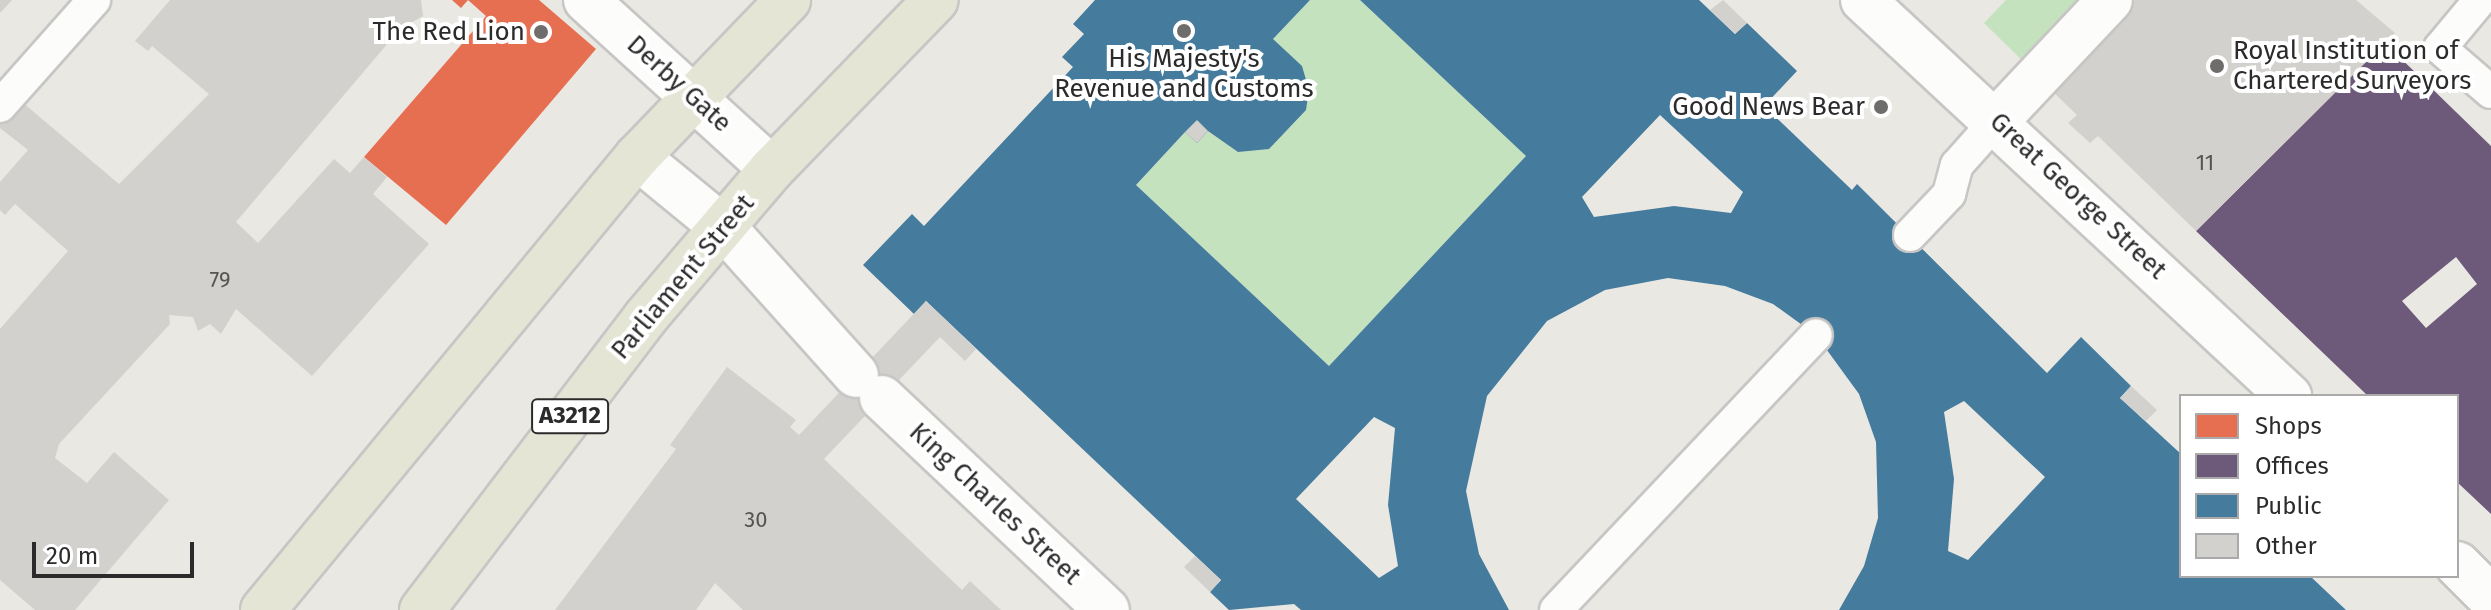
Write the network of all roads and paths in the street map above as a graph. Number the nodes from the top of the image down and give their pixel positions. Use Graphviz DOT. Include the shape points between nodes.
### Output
graph roads {
  1 [pos="94,0"];
  2 [pos="586,0"];
  3 [pos="788,0"];
  4 [pos="936,0"];
  5 [pos="1863,0"];
  6 [pos="1907,0"];
  7 [pos="2110,0"];
  8 [pos="2480,0"];
  9 [pos="1949,74"];
  10 [pos="2491,92"];
  11 [pos="696,98"];
  12 [pos="0,106"];
  13 [pos="1996,121"];
  14 [pos="637,157"];
  15 [pos="772,169"];
  16 [pos="725,229"];
  17 [pos="1910,235"];
  18 [pos="1816,335"];
  19 [pos="2287,394"];
  20 [pos="2459,566"];
  21 [pos="2491,598"];
  22 [pos="263,610"];
  23 [pos="422,610"];
  24 [pos="1107,610"];
  25 [pos="1556,610"];
  1 -- 12 [label="lane"];
  2 -- 11 [label="street, Derby Gate"];
  3 -- 11 [label="main road"];
  4 -- 15 [label="main road, Parliament Street / A3212"];
  5 -- 9 [label="street, Great George Street"];
  6 -- 9 [label="street" via="1917,29"];
  7 -- 13 [label="street"];
  8 -- 10 [label="lane" via="2440,48"];
  9 -- 13 [label="street, Great George Street"];
  11 -- 14 [label="main road"];
  11 -- 15 [label="street, Derby Gate"];
  13 -- 17 [label="lane" via="1957,165 1949,194"];
  13 -- 19 [label="street, Great George Street"];
  14 -- 16 [label="street, King Charles Street"];
  14 -- 22 [label="main road"];
  15 -- 16 [label="main road, Parliament Street / A3212"];
  16 -- 23 [label="main road, Parliament Street / A3212" via="636,330"];
  16 -- 24 [label="street, King Charles Street" via="869,387"];
  18 -- 25 [label="lane"];
  20 -- 21 [label="street"];
}
